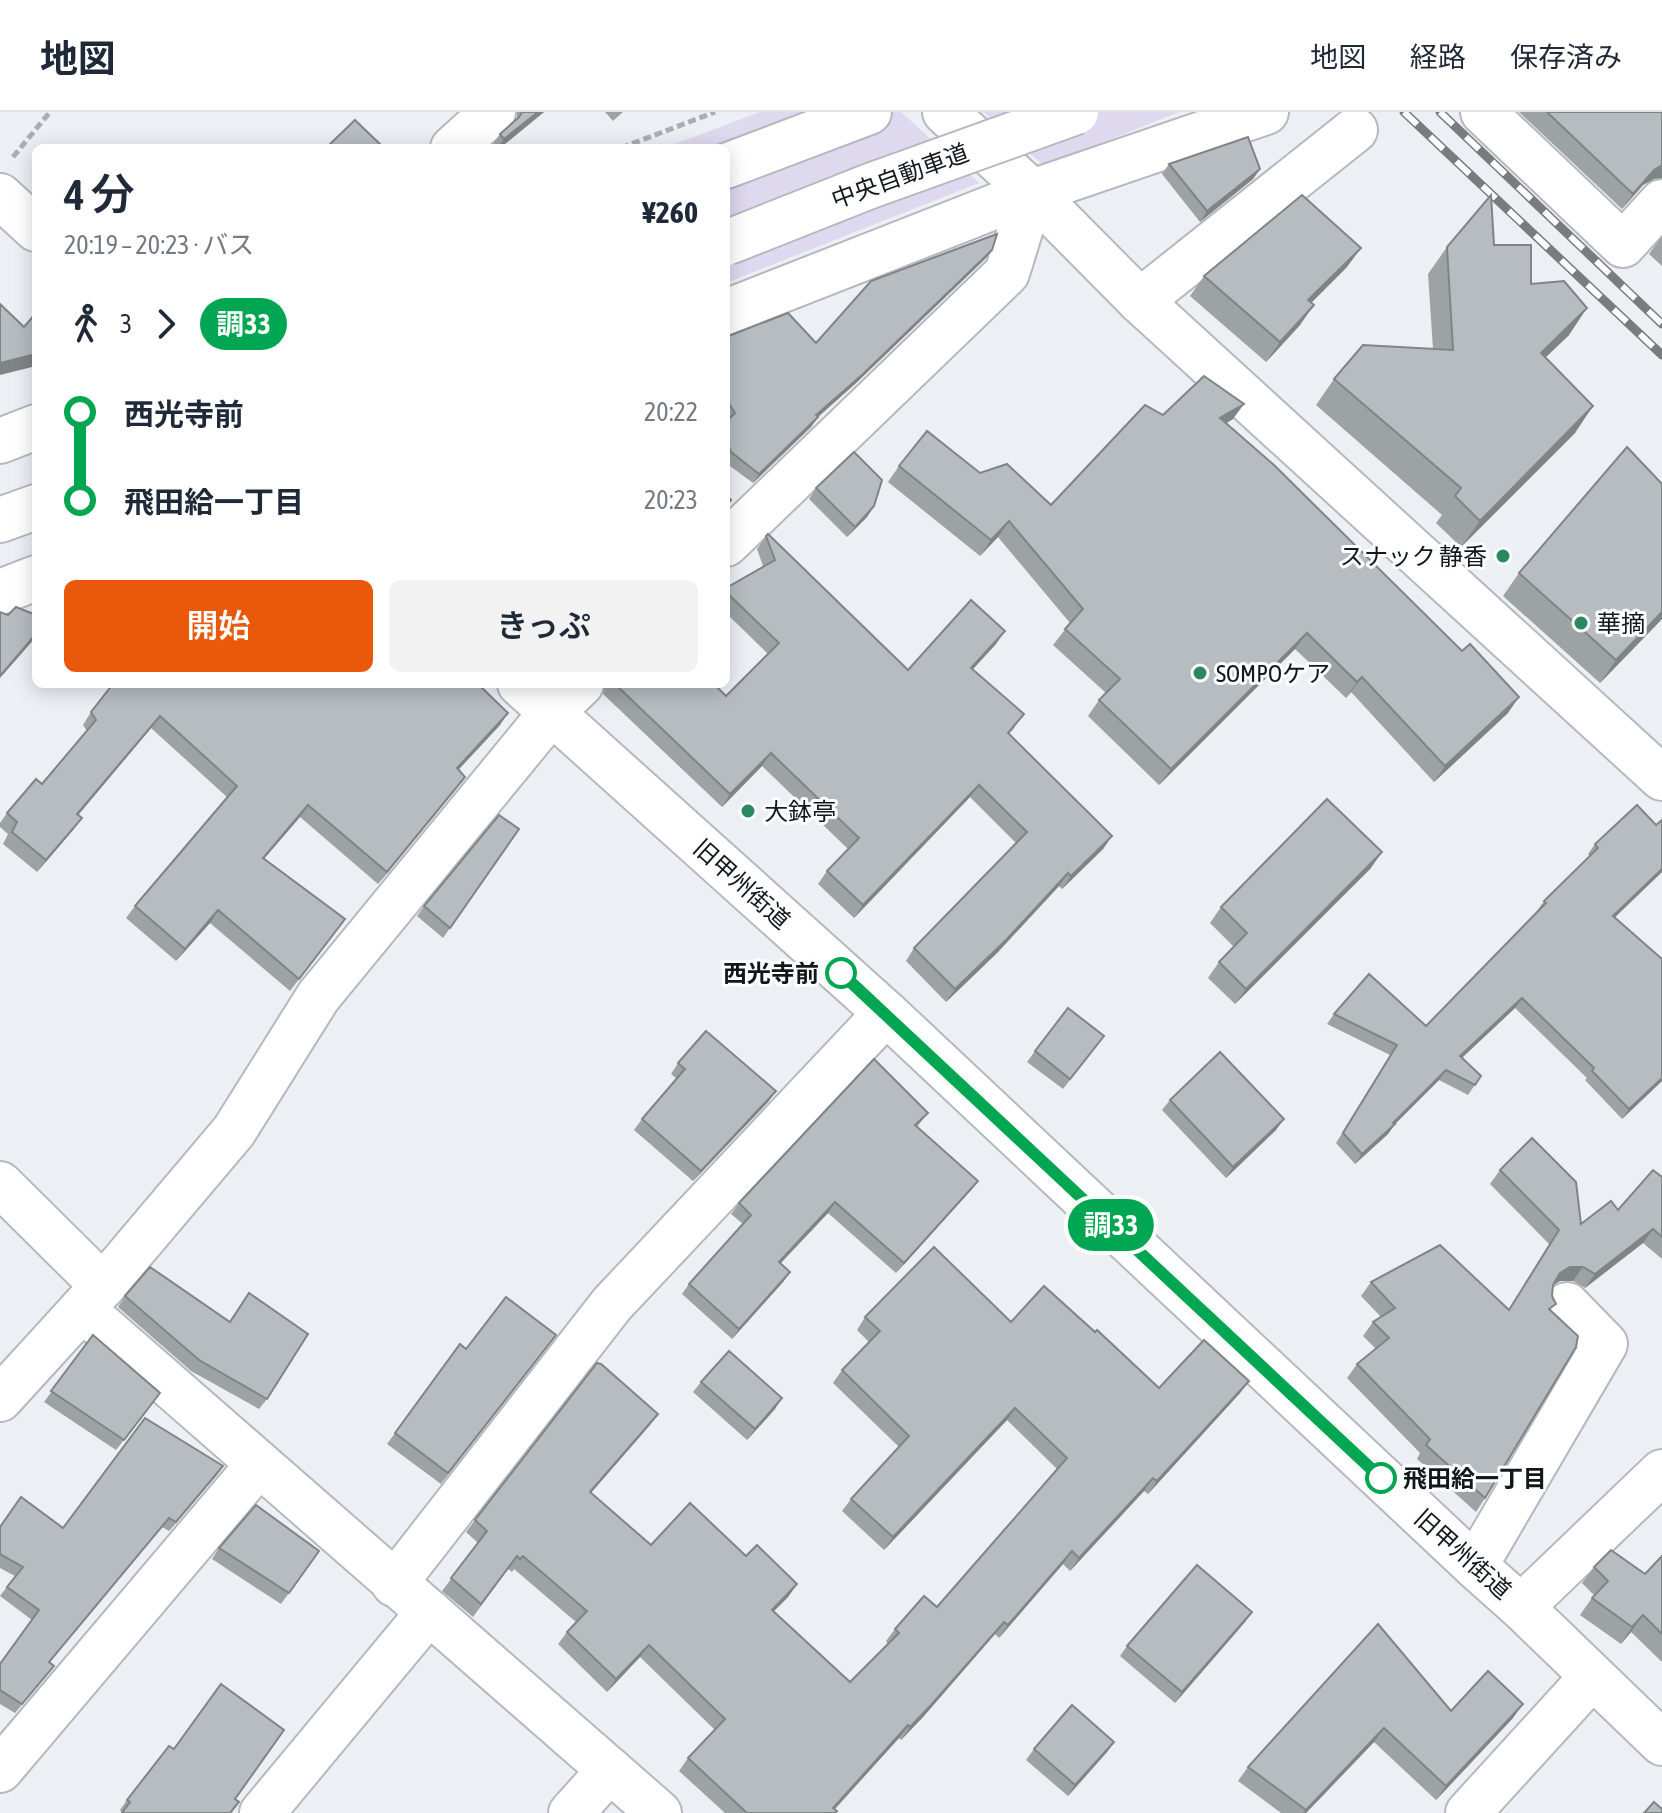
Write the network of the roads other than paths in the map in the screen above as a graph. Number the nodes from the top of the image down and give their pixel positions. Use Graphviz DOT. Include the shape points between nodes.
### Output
graph roads {
  1 [pos="493,112"];
  2 [pos="869,112"];
  3 [pos="945,112"];
  4 [pos="1076,112"];
  5 [pos="1266,112"];
  6 [pos="1483,112"];
  7 [pos="1355,130"];
  8 [pos="457,144"];
  9 [pos="730,164"];
  10 [pos="5,178"];
  11 [pos="1032,192"];
  12 [pos="1662,202"];
  13 [pos="32,222"];
  14 [pos="730,241"];
  15 [pos="1140,301"];
  16 [pos="730,310"];
  17 [pos="32,429"];
  18 [pos="0,441"];
  19 [pos="32,508"];
  20 [pos="0,520"];
  21 [pos="730,540"];
  22 [pos="32,580"];
  23 [pos="0,592"];
  24 [pos="551,694"];
  25 [pos="1662,778"];
  26 [pos="886,1013"];
  27 [pos="0,1184"];
  28 [pos="92,1298"];
  29 [pos="1567,1305"];
  30 [pos="0,1399"];
  31 [pos="259,1464"];
  32 [pos="1662,1472"];
  33 [pos="1475,1566"];
  34 [pos="394,1584"];
  35 [pos="1521,1607"];
  36 [pos="429,1612"];
  37 [pos="1592,1677"];
  38 [pos="1662,1743"];
  39 [pos="0,1770"];
  40 [pos="610,1770"];
  41 [pos="262,1813"];
  42 [pos="571,1813"];
  43 [pos="659,1813"];
  44 [pos="1468,1813"];
  1 -- 8 [label="main road"];
  2 -- 9 [label="main road"];
  3 -- 11 [label="main road"];
  4 -- 14 [label="main road, 中央自動車道, bridge"];
  5 -- 11 [label="main road"];
  6 -- 12 [label="main road" via="1623,245"];
  7 -- 15 [label="main road"];
  10 -- 13 [label="main road"];
  11 -- 15 [label="main road"];
  11 -- 16 [label="main road"];
  11 -- 21 [label="main road" via="1007,273"];
  15 -- 25 [label="main road"];
  17 -- 18 [label="main road"];
  19 -- 20 [label="main road"];
  22 -- 23 [label="main road"];
  24 -- 26 [label="main road, 旧甲州街道"];
  24 -- 28 [label="main road" via="318,997 234,1131"];
  26 -- 33 [label="main road, 旧甲州街道"];
  26 -- 34 [label="main road" via="612,1304"];
  27 -- 28 [label="main road"];
  28 -- 30 [label="main road"];
  28 -- 31 [label="main road"];
  29 -- 33 [label="main road" via="1605,1344"];
  31 -- 34 [label="main road"];
  31 -- 39 [label="main road"];
  32 -- 35 [label="main road"];
  33 -- 35 [label="main road, 旧甲州街道"];
  34 -- 36 [label="main road"];
  35 -- 37 [label="main road, 旧甲州街道"];
  36 -- 40 [label="main road"];
  36 -- 41 [label="main road"];
  37 -- 38 [label="main road, 旧甲州街道"];
  37 -- 44 [label="main road"];
  40 -- 42 [label="main road"];
  40 -- 43 [label="main road"];
}
